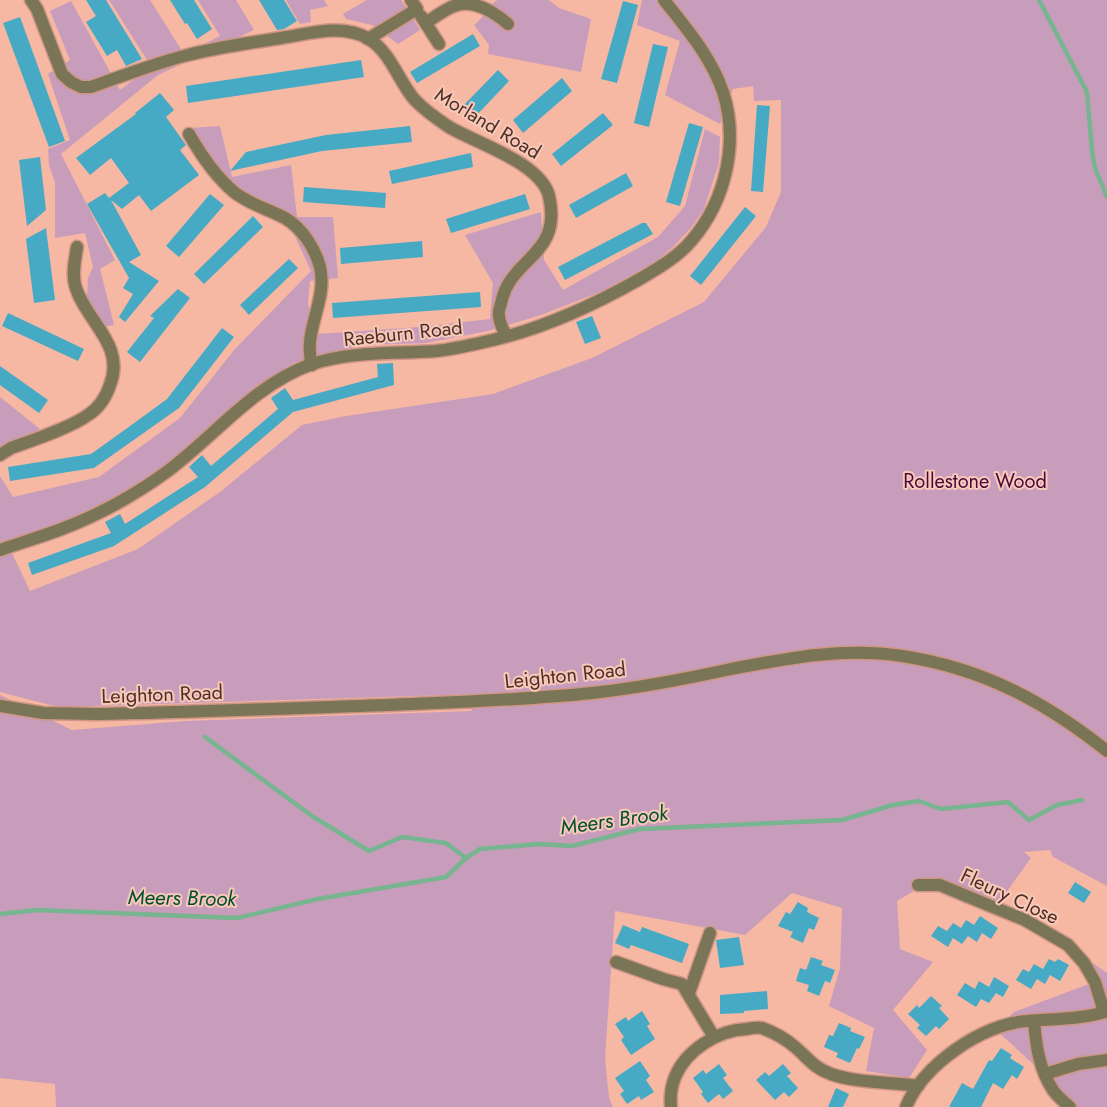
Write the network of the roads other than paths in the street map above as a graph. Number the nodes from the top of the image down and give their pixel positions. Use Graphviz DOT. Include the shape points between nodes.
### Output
graph roads {
  1 [pos="32,0"];
  2 [pos="664,0"];
  3 [pos="414,5"];
  4 [pos="426,23"];
  5 [pos="508,24"];
  6 [pos="368,39"];
  7 [pos="439,44"];
  8 [pos="189,134"];
  9 [pos="77,247"];
  10 [pos="506,336"];
  11 [pos="312,365"];
  12 [pos="0,455"];
  13 [pos="0,550"];
  14 [pos="0,706"];
  15 [pos="1107,751"];
  16 [pos="918,884"];
  17 [pos="710,933"];
  18 [pos="616,962"];
  19 [pos="689,993"];
  20 [pos="1105,1011"];
  21 [pos="1034,1021"];
  22 [pos="714,1037"];
  23 [pos="1107,1060"];
  24 [pos="1044,1074"];
  25 [pos="918,1086"];
  26 [pos="671,1107"];
  27 [pos="906,1107"];
  28 [pos="1070,1107"];
  1 -- 6 [label="street, Morland Road" via="62,74 81,87 91,87 158,63 224,47 343,30"];
  2 -- 10 [label="street, Raeburn Road" via="698,42 722,91 728,114 729,143 719,196 692,240 654,271 574,313"];
  3 -- 4 [label="street"];
  3 -- 6 [label="street"];
  4 -- 5 [label="street" via="456,5 465,4 487,10"];
  4 -- 7 [label="street"];
  6 -- 10 [label="street, Morland Road" via="380,47 414,99 430,114 449,127 520,162 544,183 550,204 549,233 541,248 515,274 502,297 498,315"];
  8 -- 11 [label="street" via="233,191 250,203 286,219 313,247 322,285 310,333 308,354"];
  9 -- 12 [label="street" via="75,284 84,307 109,342 115,374 98,406 87,416"];
  10 -- 11 [label="street, Raeburn Road" via="440,350 352,355"];
  11 -- 13 [label="street, Raeburn Road" via="277,381 253,397 164,474 116,504 59,530"];
  14 -- 15 [label="street, Leighton Road" via="43,713 97,714 505,700 594,693 669,682 808,655 871,652 950,666 994,680 1030,698"];
  16 -- 20 [label="street, Fleury Close" via="940,885 1025,920 1068,945 1095,982"];
  17 -- 19 [label="street"];
  18 -- 19 [label="street" via="682,984"];
  19 -- 22 [label="street"];
  20 -- 21 [label="street"];
  21 -- 24 [label="street" via="1036,1048"];
  21 -- 25 [label="street" via="1008,1024 968,1042 930,1070"];
  22 -- 25 [label="street" via="739,1029 761,1028 795,1047 816,1067 831,1074"];
  22 -- 26 [label="street" via="683,1063 674,1078"];
  23 -- 24 [label="street"];
  24 -- 28 [label="street" via="1054,1091"];
  25 -- 27 [label="street"];
}
